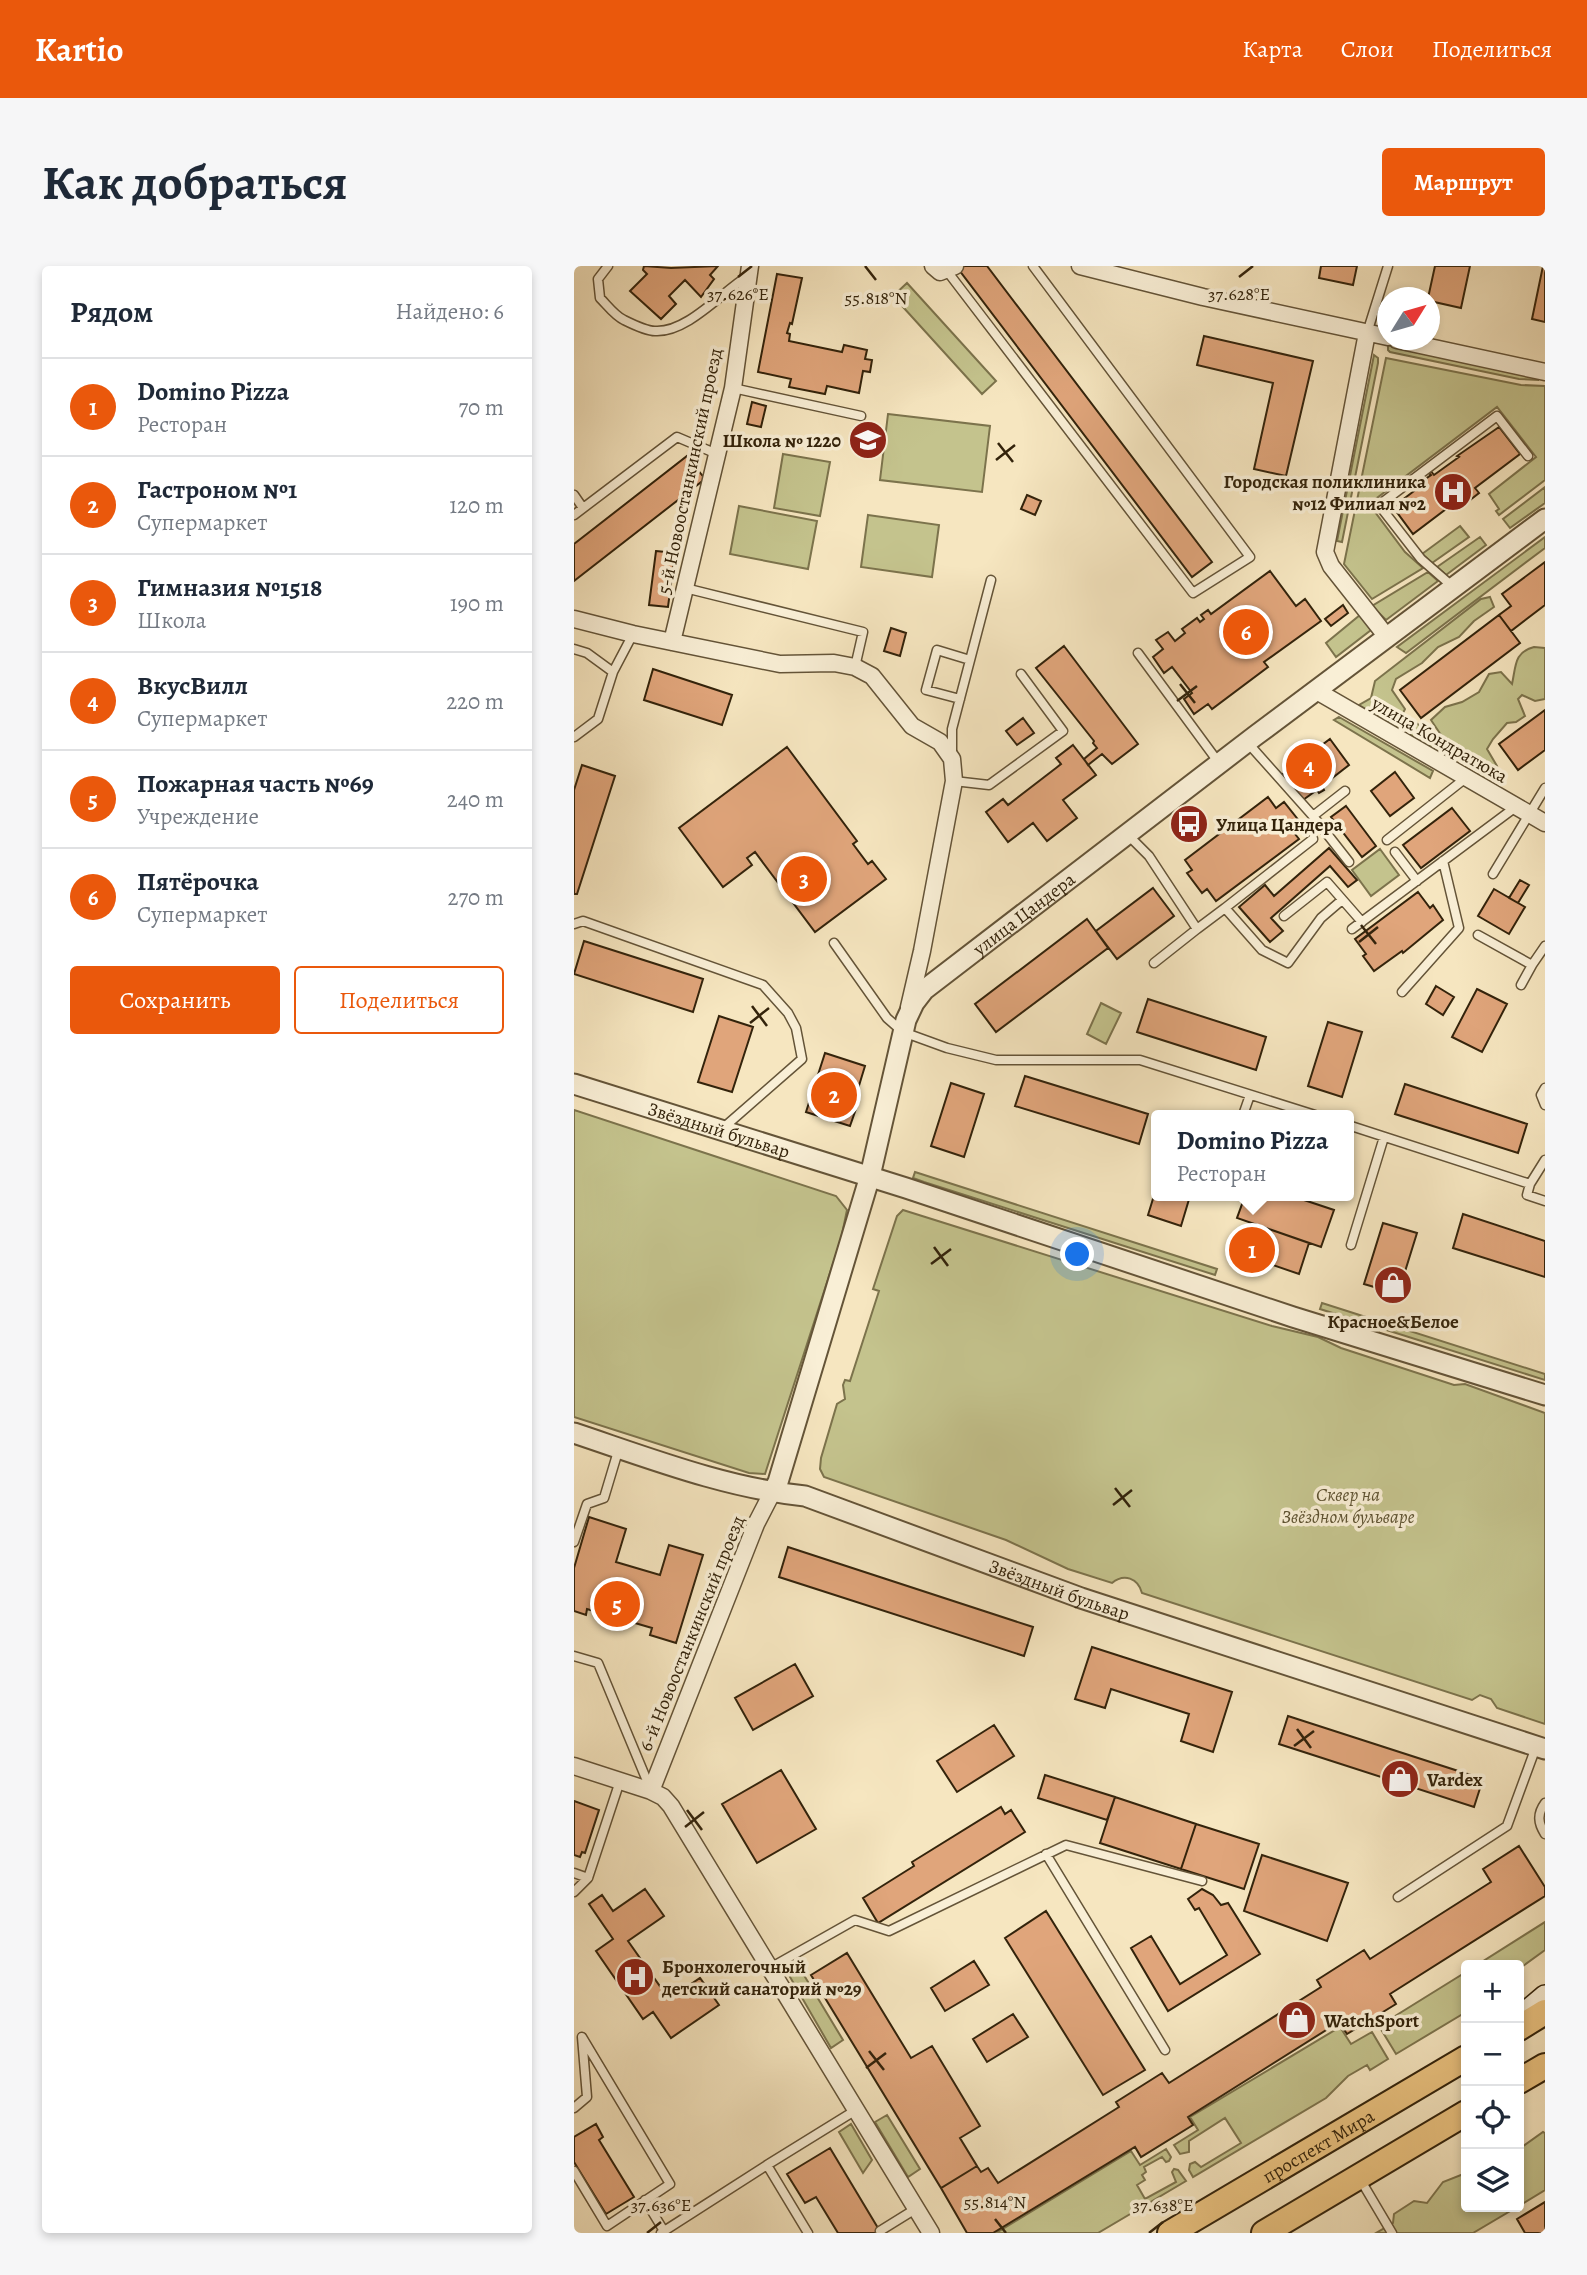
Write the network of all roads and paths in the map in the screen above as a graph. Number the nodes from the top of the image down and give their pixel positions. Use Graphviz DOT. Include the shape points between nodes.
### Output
graph roads {
  1 [pos="608,266"];
  2 [pos="1033,266"];
  3 [pos="1080,266"];
  4 [pos="1388,266"];
  5 [pos="945,268"];
  6 [pos="749,271"];
  7 [pos="1367,333"];
  8 [pos="1377,335"];
  9 [pos="1440,349"];
  10 [pos="1545,372"];
  11 [pos="733,388"];
  12 [pos="861,416"];
  13 [pos="717,454"];
  14 [pos="1528,456"];
  15 [pos="574,495"];
  16 [pos="583,508"];
  17 [pos="574,515"];
  18 [pos="1545,519"];
  19 [pos="991,580"];
  20 [pos="685,588"];
  21 [pos="1454,588"];
  22 [pos="574,619"];
  23 [pos="633,634"];
  24 [pos="1387,637"];
  25 [pos="672,642"];
  26 [pos="574,649"];
  27 [pos="1138,653"];
  28 [pos="970,660"];
  29 [pos="855,667"];
  30 [pos="613,673"];
  31 [pos="1021,674"];
  32 [pos="1315,690"];
  33 [pos="960,699"];
  34 [pos="574,737"];
  35 [pos="1247,742"];
  36 [pos="952,759"];
  37 [pos="1219,763"];
  38 [pos="1467,778"];
  39 [pos="954,781"];
  40 [pos="1545,788"];
  41 [pos="1345,791"];
  42 [pos="1523,810"];
  43 [pos="1313,816"];
  44 [pos="1545,823"];
  45 [pos="1128,835"];
  46 [pos="1314,839"];
  47 [pos="1387,840"];
  48 [pos="1395,852"];
  49 [pos="1443,861"];
  50 [pos="1349,862"];
  51 [pos="1493,874"];
  52 [pos="1417,881"];
  53 [pos="1342,900"];
  54 [pos="1225,908"];
  55 [pos="1284,916"];
  56 [pos="1362,922"];
  57 [pos="574,924"];
  58 [pos="1198,929"];
  59 [pos="1352,929"];
  60 [pos="1478,935"];
  61 [pos="834,943"];
  62 [pos="1545,946"];
  63 [pos="1154,963"];
  64 [pos="1532,965"];
  65 [pos="1521,985"];
  66 [pos="1402,992"];
  67 [pos="905,1026"];
  68 [pos="574,1083"];
  69 [pos="1545,1088"];
  70 [pos="1250,1095"];
  71 [pos="1545,1105"];
  72 [pos="1246,1110"];
  73 [pos="1299,1110"];
  74 [pos="1354,1127"];
  75 [pos="722,1130"];
  76 [pos="1384,1137"];
  77 [pos="1545,1160"];
  78 [pos="870,1177"];
  79 [pos="1530,1184"];
  80 [pos="1545,1201"];
  81 [pos="1351,1245"];
  82 [pos="1545,1395"];
  83 [pos="574,1433"];
  84 [pos="619,1448"];
  85 [pos="772,1493"];
  86 [pos="574,1542"];
  87 [pos="574,1656"];
  88 [pos="1541,1748"];
  89 [pos="574,1766"];
  90 [pos="620,1781"];
  91 [pos="651,1791"];
  92 [pos="1545,1803"];
  93 [pos="1545,1834"];
  94 [pos="1046,1854"];
  95 [pos="574,1873"];
  96 [pos="588,1878"];
  97 [pos="1202,1881"];
  98 [pos="574,1892"];
  99 [pos="1398,1898"];
  100 [pos="770,1968"];
  101 [pos="1545,1996"];
  102 [pos="1545,2012"];
  103 [pos="1524,2014"];
  104 [pos="1524,2025"];
  105 [pos="1165,2050"];
  106 [pos="1461,2061"];
  107 [pos="574,2108"];
  108 [pos="856,2110"];
  109 [pos="1461,2116"];
  110 [pos="767,2165"];
  111 [pos="574,2171"];
  112 [pos="1358,2177"];
  113 [pos="645,2200"];
  114 [pos="917,2208"];
  115 [pos="880,2231"];
  116 [pos="663,2232"];
  117 [pos="808,2233"];
  118 [pos="931,2233"];
  119 [pos="1170,2233"];
  120 [pos="1264,2233"];
  121 [pos="1392,2233"];
  1 -- 6 [label="lane" via="598,279 600,298 622,320 656,331 695,317"];
  2 -- 5 [label="lane" via="1250,557 1193,593"];
  3 -- 7 [label="street"];
  4 -- 7 [label="lane"];
  6 -- 11 [label="street, 5-й Новоостанкинский проезд"];
  7 -- 8 [label="street"];
  7 -- 24 [label="street" via="1325,552"];
  9 -- 10 [label="street"];
  11 -- 12 [label="lane"];
  11 -- 13 [label="street, 5-й Новоостанкинский проезд"];
  13 -- 16 [label="lane" via="677,437"];
  13 -- 20 [label="street, 5-й Новоостанкинский проезд"];
  14 -- 21 [label="lane" via="1497,415 1379,505 1421,559"];
  15 -- 16 [label="lane"];
  16 -- 17 [label="lane"];
  18 -- 21 [label="street, улица Цандера"];
  19 -- 28 [label="lane"];
  20 -- 25 [label="street, 5-й Новоостанкинский проезд"];
  20 -- 29 [label="lane" via="863,632"];
  21 -- 24 [label="street, улица Цандера"];
  22 -- 23 [label="street"];
  23 -- 25 [label="street"];
  23 -- 30 [label="lane"];
  24 -- 32 [label="street, улица Цандера"];
  25 -- 29 [label="street" via="780,664"];
  26 -- 30 [label="lane"];
  27 -- 37 [label="lane"];
  28 -- 33 [label="lane"];
  28 -- 33 [label="lane" via="937,650 926,690"];
  29 -- 36 [label="street" via="872,676 912,726 940,742"];
  30 -- 34 [label="lane" via="598,719"];
  31 -- 39 [label="lane" via="1063,731 989,785"];
  32 -- 35 [label="street, улица Цандера"];
  32 -- 38 [label="street, улица Кондратюка"];
  33 -- 36 [label="lane" via="952,729"];
  35 -- 37 [label="street, улица Цандера"];
  35 -- 43 [label="lane"];
  36 -- 39 [label="street"];
  37 -- 45 [label="street, улица Цандера"];
  38 -- 42 [label="street, улица Кондратюка"];
  38 -- 47 [label="lane"];
  39 -- 67 [label="street"];
  40 -- 42 [label="lane"];
  41 -- 43 [label="lane"];
  42 -- 44 [label="street, улица Кондратюка"];
  42 -- 49 [label="lane"];
  42 -- 51 [label="lane"];
  43 -- 50 [label="lane"];
  45 -- 58 [label="lane" via="1149,856"];
  45 -- 67 [label="street, улица Цандера" via="936,978 914,1003"];
  46 -- 54 [label="lane"];
  48 -- 52 [label="lane"];
  49 -- 52 [label="lane"];
  49 -- 66 [label="lane" via="1460,928"];
  52 -- 56 [label="lane"];
  53 -- 54 [label="lane" via="1321,918 1288,963 1262,950"];
  53 -- 55 [label="lane" via="1327,882"];
  53 -- 56 [label="lane"];
  54 -- 58 [label="lane"];
  56 -- 59 [label="lane"];
  57 -- 75 [label="lane" via="583,922 763,985 788,1013 802,1059"];
  58 -- 63 [label="lane"];
  60 -- 64 [label="lane"];
  61 -- 67 [label="lane" via="887,1018"];
  62 -- 64 [label="lane"];
  64 -- 65 [label="lane"];
  67 -- 70 [label="lane" via="947,1048 996,1060 1140,1060"];
  67 -- 78 [label="street, улица Цандера"];
  68 -- 75 [label="street, Звёздный бульвар"];
  69 -- 71 [label="lane" via="1541,1095"];
  70 -- 72 [label="lane"];
  70 -- 73 [label="lane"];
  74 -- 76 [label="lane"];
  75 -- 78 [label="street, Звёздный бульвар"];
  76 -- 79 [label="lane"];
  76 -- 81 [label="lane"];
  77 -- 79 [label="lane"];
  78 -- 82 [label="street, Звёздный бульвар"];
  78 -- 85 [label="street, улица Цандера"];
  79 -- 80 [label="lane" via="1527,1195"];
  83 -- 84 [label="street, Звёздный бульвар"];
  84 -- 85 [label="street, Звёздный бульвар"];
  84 -- 86 [label="lane" via="604,1498 587,1504"];
  85 -- 88 [label="street, Звёздный бульвар" via="805,1496 1081,1598"];
  85 -- 91 [label="street, 6-й Новоостанкинский проезд"];
  87 -- 91 [label="lane" via="598,1663"];
  88 -- 99 [label="lane" via="1507,1826"];
  89 -- 90 [label="street"];
  90 -- 91 [label="street"];
  90 -- 96 [label="lane"];
  91 -- 100 [label="street" via="676,1813"];
  92 -- 93 [label="lane" via="1539,1817"];
  94 -- 97 [label="lane" via="1066,1844"];
  94 -- 100 [label="lane" via="889,1931 855,1920"];
  94 -- 105 [label="lane"];
  95 -- 96 [label="lane"];
  96 -- 98 [label="lane"];
  100 -- 108 [label="street"];
  101 -- 103 [label="main road"];
  102 -- 104 [label="main road"];
  106 -- 119 [label="main road, проспект Мира"];
  107 -- 113 [label="lane" via="587,2097 582,2038 670,2184"];
  108 -- 110 [label="lane"];
  108 -- 114 [label="street"];
  109 -- 112 [label="main road"];
  110 -- 116 [label="lane"];
  110 -- 117 [label="lane"];
  111 -- 113 [label="lane" via="607,2226"];
  112 -- 120 [label="main road"];
  112 -- 121 [label="lane"];
  113 -- 116 [label="lane"];
  114 -- 115 [label="lane"];
  114 -- 118 [label="street"];
}
